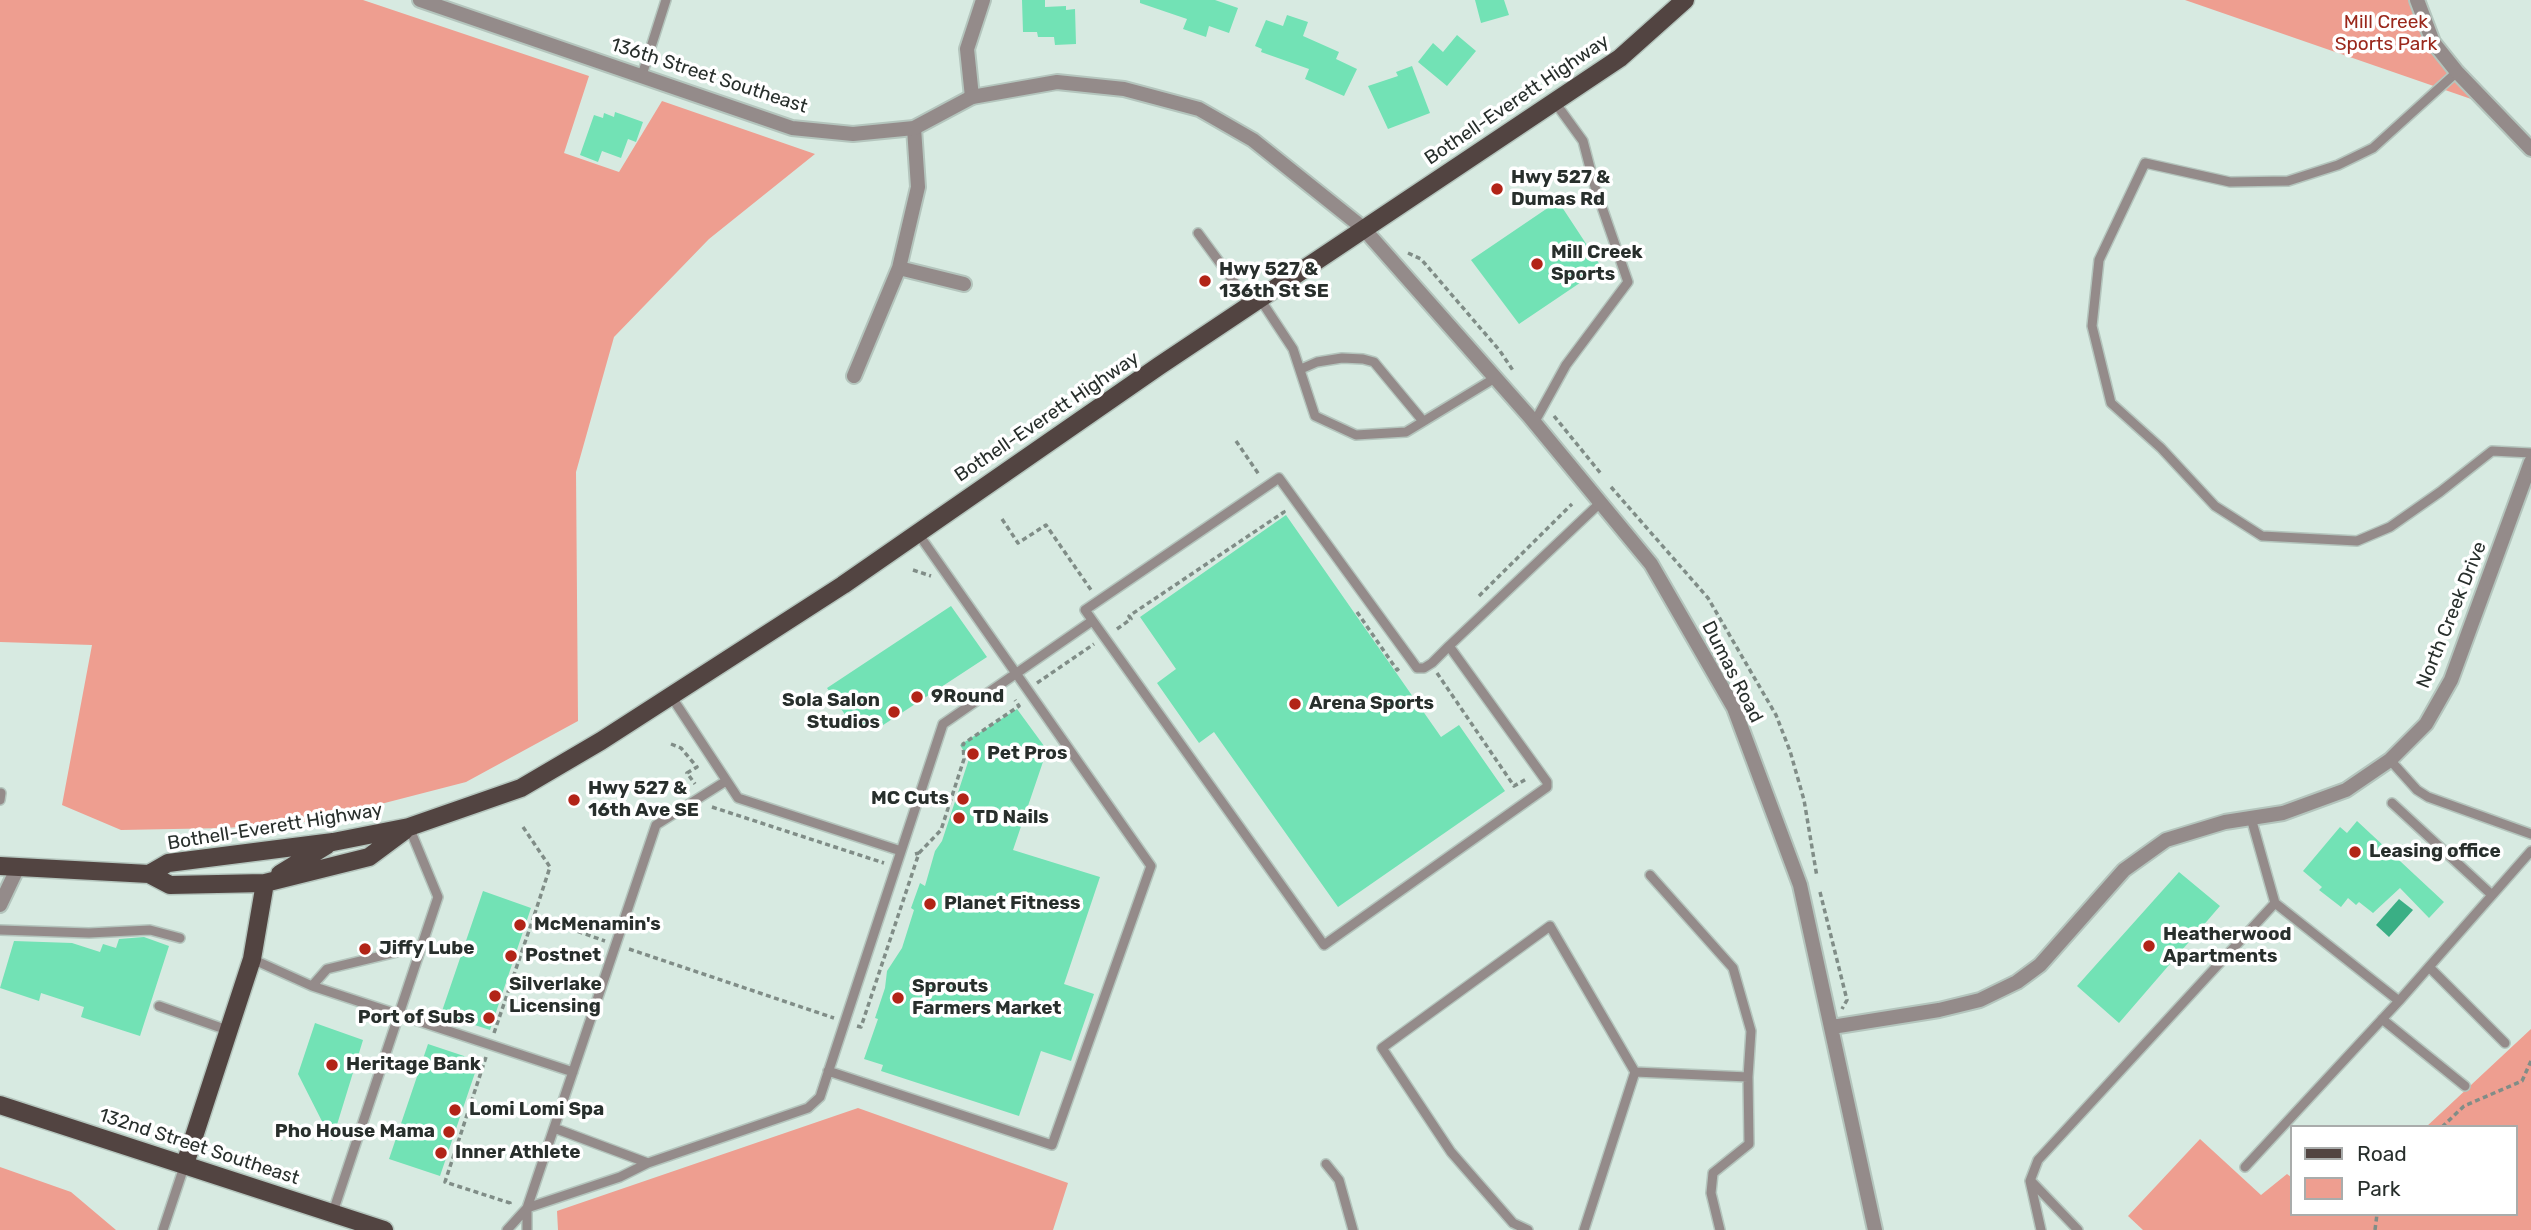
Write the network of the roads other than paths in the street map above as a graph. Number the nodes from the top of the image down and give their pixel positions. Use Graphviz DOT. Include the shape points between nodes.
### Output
graph roads {
  1 [pos="420,0"];
  2 [pos="666,0"];
  3 [pos="983,0"];
  4 [pos="1685,0"];
  5 [pos="2417,0"];
  6 [pos="2457,72"];
  7 [pos="642,75"];
  8 [pos="972,97"];
  9 [pos="1554,101"];
  10 [pos="914,128"];
  11 [pos="2531,149"];
  12 [pos="1363,228"];
  13 [pos="1198,233"];
  14 [pos="899,268"];
  15 [pos="964,284"];
  16 [pos="1256,302"];
  17 [pos="1301,369"];
  18 [pos="854,376"];
  19 [pos="1495,378"];
  20 [pos="1423,421"];
  21 [pos="1534,423"];
  22 [pos="2531,453"];
  23 [pos="2531,462"];
  24 [pos="1600,503"];
  25 [pos="917,531"];
  26 [pos="1092,621"];
  27 [pos="1449,646"];
  28 [pos="1015,674"];
  29 [pos="671,696"];
  30 [pos="2390,760"];
  31 [pos="726,781"];
  32 [pos="2392,803"];
  33 [pos="2250,818"];
  34 [pos="409,827"];
  35 [pos="2531,834"];
  36 [pos="333,842"];
  37 [pos="2531,851"];
  38 [pos="900,855"];
  39 [pos="9,866"];
  40 [pos="149,874"];
  41 [pos="1650,875"];
  42 [pos="265,883"];
  43 [pos="2491,894"];
  44 [pos="2275,903"];
  45 [pos="0,905"];
  46 [pos="0,930"];
  47 [pos="180,938"];
  48 [pos="422,946"];
  49 [pos="253,959"];
  50 [pos="2429,967"];
  51 [pos="312,986"];
  52 [pos="2399,1001"];
  53 [pos="159,1006"];
  54 [pos="400,1015"];
  55 [pos="2382,1019"];
  56 [pos="1832,1027"];
  57 [pos="230,1031"];
  58 [pos="2505,1043"];
  59 [pos="828,1071"];
  60 [pos="572,1072"];
  61 [pos="1635,1072"];
  62 [pos="1748,1077"];
  63 [pos="2465,1086"];
  64 [pos="0,1105"];
  65 [pos="554,1128"];
  66 [pos="648,1163"];
  67 [pos="185,1164"];
  68 [pos="1326,1164"];
  69 [pos="2245,1167"];
  70 [pos="2031,1181"];
  71 [pos="527,1208"];
  72 [pos="333,1212"];
  73 [pos="163,1230"];
  74 [pos="384,1230"];
  75 [pos="507,1230"];
  76 [pos="527,1230"];
  77 [pos="1353,1230"];
  78 [pos="1528,1230"];
  79 [pos="1584,1230"];
  80 [pos="1720,1230"];
  81 [pos="1875,1230"];
  82 [pos="2041,1230"];
  83 [pos="2078,1230"];
  1 -- 7 [label="street, 136th Street Southeast"];
  2 -- 7 [label="lane"];
  3 -- 8 [label="street" via="967,49"];
  4 -- 9 [label="main road, Bothell-Everett Highway" via="1619,58"];
  5 -- 6 [label="street" via="2433,42"];
  6 -- 11 [label="street"];
  6 -- 22 [label="lane" via="2373,148 2288,181 2230,182 2145,163 2099,260 2092,326 2111,403 2215,506 2262,536 2357,541 2389,527 2492,451"];
  7 -- 10 [label="street, 136th Street Southeast" via="792,128 853,134"];
  8 -- 10 [label="street, 136th Street Southeast"];
  8 -- 12 [label="street, 136th Street Southeast" via="1057,82 1124,89 1199,109 1253,139"];
  9 -- 12 [label="main road, Bothell-Everett Highway"];
  9 -- 21 [label="lane" via="1583,141 1628,282 1566,365"];
  10 -- 14 [label="street" via="918,187"];
  12 -- 16 [label="main road, Bothell-Everett Highway"];
  12 -- 19 [label="street, Dumas Road"];
  13 -- 16 [label="lane"];
  14 -- 15 [label="street"];
  14 -- 18 [label="street"];
  16 -- 17 [label="lane" via="1293,349"];
  16 -- 25 [label="main road, Bothell-Everett Highway"];
  17 -- 20 [label="lane" via="1342,358 1374,362"];
  17 -- 20 [label="lane" via="1315,416 1356,435 1406,432"];
  19 -- 20 [label="lane"];
  19 -- 21 [label="street, Dumas Road"];
  21 -- 24 [label="street, Dumas Road"];
  23 -- 30 [label="street, North Creek Drive" via="2451,680 2426,724"];
  24 -- 27 [label="lane"];
  24 -- 56 [label="street, Dumas Road" via="1651,564 1734,708 1800,885"];
  25 -- 28 [label="lane"];
  25 -- 29 [label="main road, Bothell-Everett Highway"];
  26 -- 27 [label="lane" via="1085,610 1279,478 1417,668 1432,663"];
  26 -- 27 [label="lane" via="1324,945 1545,790 1547,782"];
  26 -- 28 [label="lane"];
  28 -- 38 [label="lane" via="943,724"];
  28 -- 59 [label="lane" via="1151,866 1052,1145"];
  29 -- 31 [label="lane"];
  29 -- 34 [label="main road, Bothell-Everett Highway" via="521,788"];
  30 -- 33 [label="street, North Creek Drive" via="2346,790 2283,813"];
  30 -- 35 [label="lane" via="2428,797"];
  31 -- 38 [label="lane" via="738,797"];
  31 -- 60 [label="lane" via="656,825"];
  32 -- 43 [label="lane"];
  33 -- 44 [label="lane"];
  33 -- 56 [label="street, North Creek Drive" via="2166,840 2124,870 2040,965 2005,988 1980,1000 1938,1010"];
  34 -- 36 [label="main road, Bothell-Everett Highway"];
  34 -- 42 [label="main road, Bothell-Everett Highway" via="369,857"];
  34 -- 48 [label="lane" via="438,897"];
  36 -- 40 [label="main road, Bothell-Everett Highway" via="169,863"];
  36 -- 42 [label="main road"];
  37 -- 43 [label="lane"];
  38 -- 59 [label="lane"];
  39 -- 40 [label="main road, Bothell-Everett Highway"];
  39 -- 45 [label="street"];
  40 -- 42 [label="main road, Bothell-Everett Highway" via="170,885"];
  41 -- 62 [label="lane" via="1733,968 1751,1031"];
  42 -- 49 [label="main road"];
  43 -- 50 [label="lane"];
  44 -- 52 [label="lane"];
  44 -- 70 [label="lane" via="2038,1160"];
  46 -- 47 [label="lane" via="150,930"];
  48 -- 51 [label="lane" via="327,969"];
  48 -- 54 [label="lane"];
  49 -- 51 [label="lane"];
  49 -- 57 [label="main road"];
  50 -- 52 [label="lane"];
  50 -- 58 [label="lane"];
  51 -- 54 [label="lane"];
  52 -- 55 [label="lane"];
  53 -- 57 [label="lane"];
  54 -- 60 [label="lane"];
  54 -- 72 [label="lane"];
  55 -- 63 [label="lane"];
  55 -- 69 [label="lane"];
  56 -- 81 [label="street, Dumas Road"];
  57 -- 67 [label="main road"];
  59 -- 66 [label="lane" via="820,1097 808,1108"];
  60 -- 65 [label="lane"];
  61 -- 62 [label="lane"];
  61 -- 78 [label="lane" via="1550,926 1382,1048 1451,1152 1513,1223"];
  61 -- 79 [label="lane"];
  62 -- 80 [label="lane" via="1749,1144 1713,1173"];
  64 -- 67 [label="main road, 132nd Street Southeast"];
  65 -- 66 [label="lane"];
  65 -- 71 [label="lane"];
  66 -- 71 [label="lane"];
  67 -- 72 [label="main road, 132nd Street Southeast"];
  67 -- 73 [label="lane"];
  68 -- 77 [label="lane" via="1339,1180"];
  70 -- 82 [label="lane"];
  70 -- 83 [label="lane"];
  71 -- 75 [label="lane"];
  71 -- 76 [label="lane"];
  72 -- 74 [label="main road, 132nd Street Southeast"];
}
